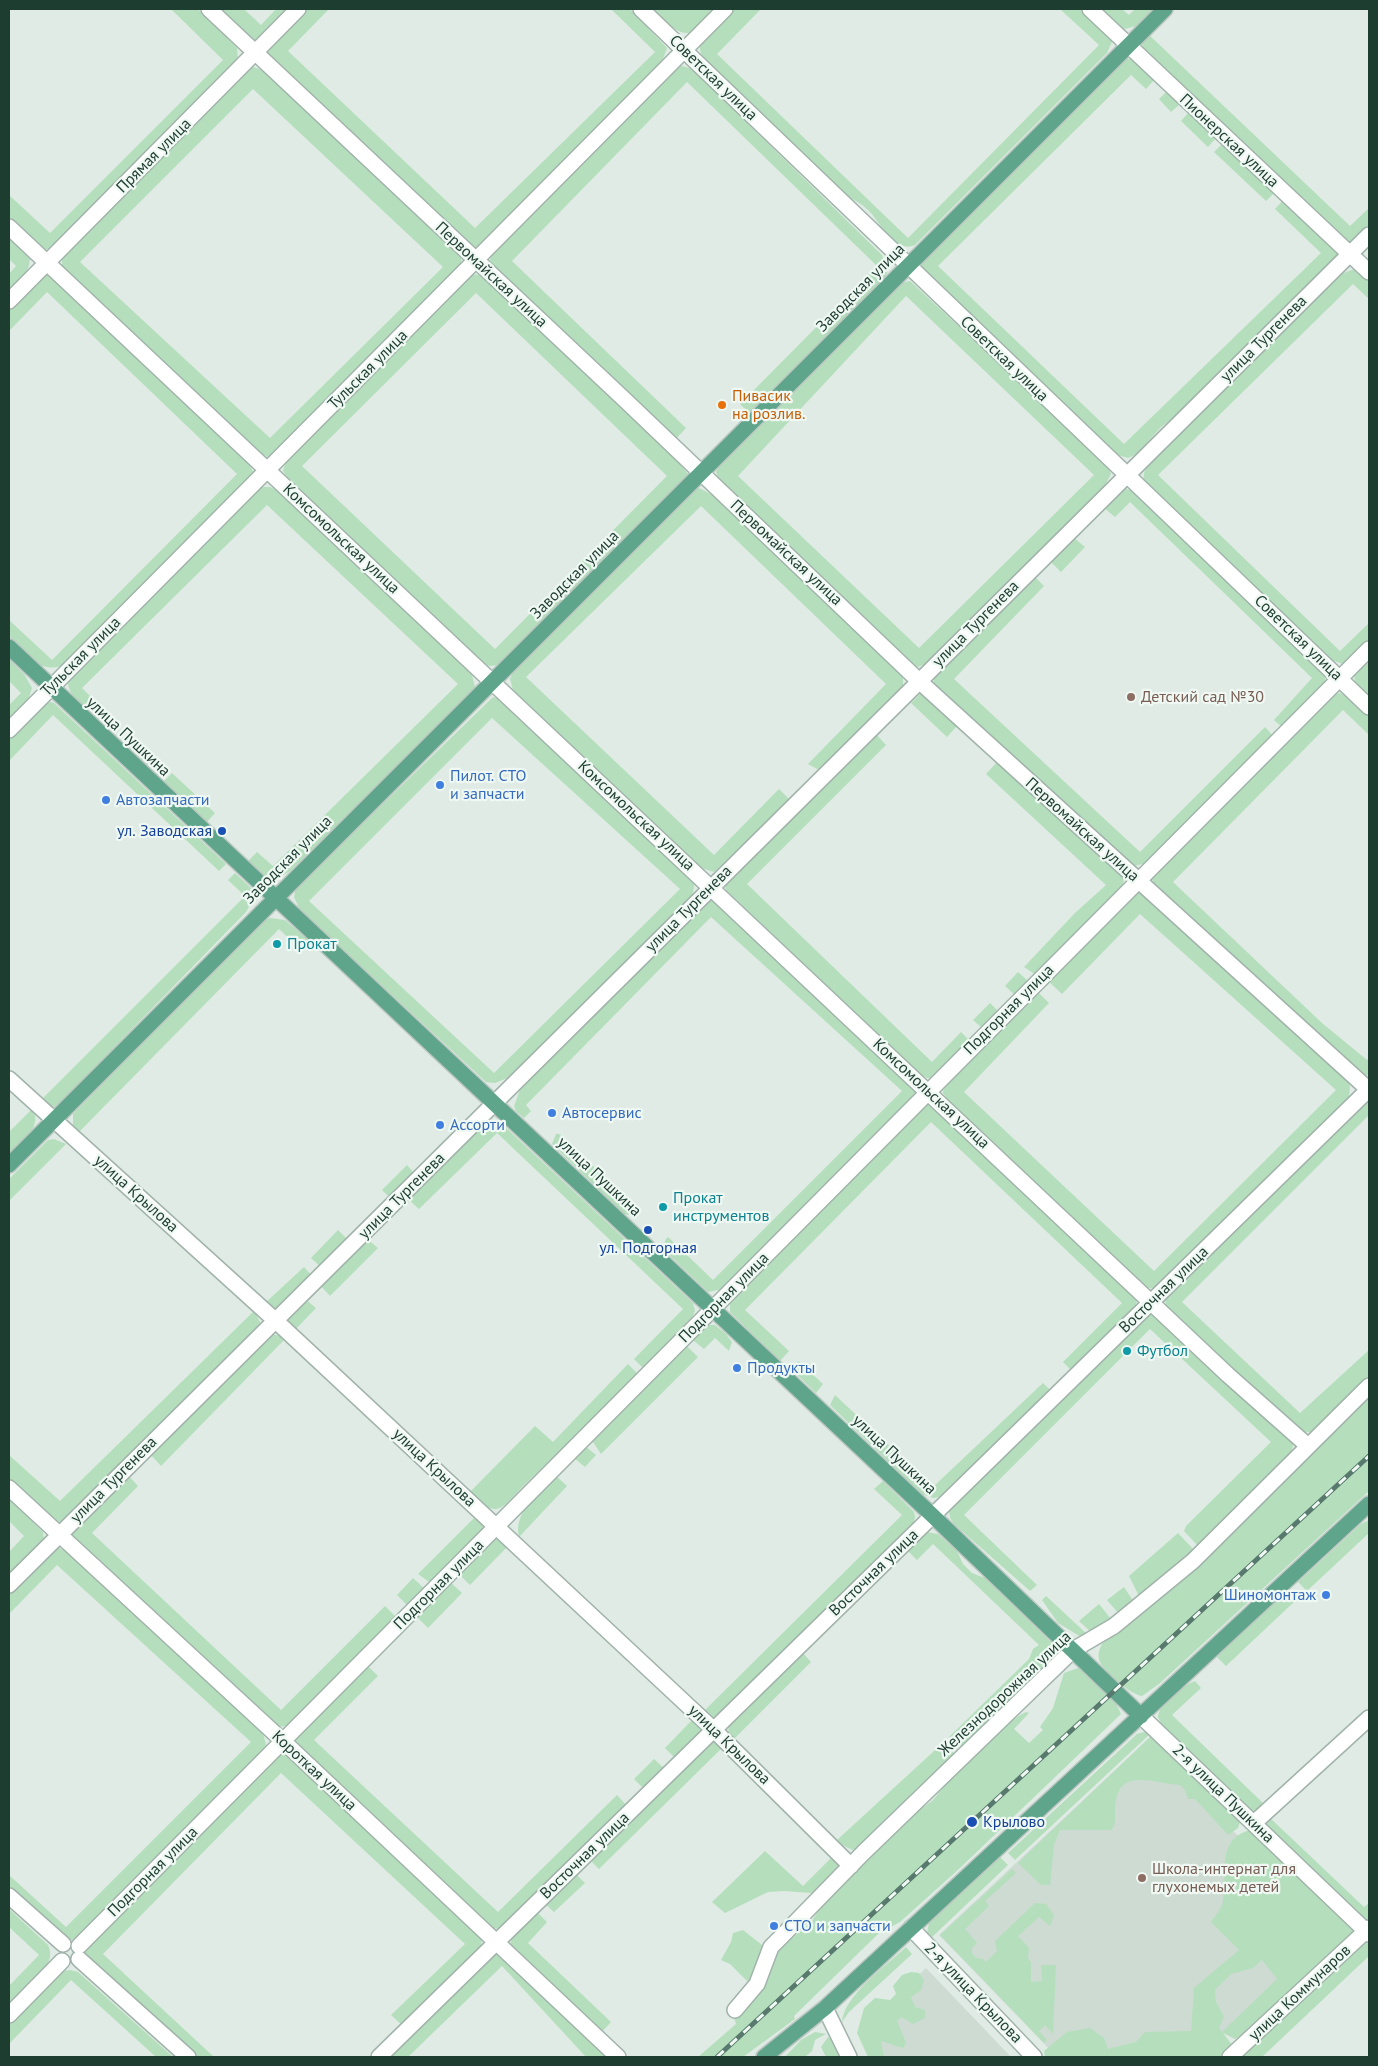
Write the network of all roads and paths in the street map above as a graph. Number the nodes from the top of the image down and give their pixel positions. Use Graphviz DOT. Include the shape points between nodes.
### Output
graph roads {
  1 [pos="209,9"];
  2 [pos="298,9"];
  3 [pos="641,9"];
  4 [pos="725,9"];
  5 [pos="1090,9"];
  6 [pos="1165,9"];
  7 [pos="1128,45"];
  8 [pos="684,50"];
  9 [pos="256,53"];
  10 [pos="9,227"];
  11 [pos="1369,235"];
  12 [pos="1350,253"];
  13 [pos="475,260"];
  14 [pos="47,263"];
  15 [pos="907,266"];
  16 [pos="1369,272"];
  17 [pos="9,301"];
  18 [pos="268,471"];
  19 [pos="703,474"];
  20 [pos="1127,476"];
  21 [pos="9,647"];
  22 [pos="1369,649"];
  23 [pos="1340,678"];
  24 [pos="919,681"];
  25 [pos="494,682"];
  26 [pos="50,687"];
  27 [pos="1369,707"];
  28 [pos="9,730"];
  29 [pos="1137,880"];
  30 [pos="711,887"];
  31 [pos="274,898"];
  32 [pos="9,1079"];
  33 [pos="1369,1090"];
  34 [pos="928,1091"];
  35 [pos="494,1104"];
  36 [pos="54,1120"];
  37 [pos="9,1165"];
  38 [pos="1152,1302"];
  39 [pos="713,1308"];
  40 [pos="276,1321"];
  41 [pos="1369,1386"];
  42 [pos="1308,1446"];
  43 [pos="9,1488"];
  44 [pos="1369,1504"];
  45 [pos="934,1516"];
  46 [pos="496,1527"];
  47 [pos="59,1536"];
  48 [pos="9,1585"];
  49 [pos="1073,1650"];
  50 [pos="1141,1716"];
  51 [pos="1369,1718"];
  52 [pos="714,1730"];
  53 [pos="283,1742"];
  54 [pos="1254,1823"];
  55 [pos="851,1866"];
  56 [pos="9,1896"];
  57 [pos="911,1928"];
  58 [pos="1368,1931"];
  59 [pos="63,1944"];
  60 [pos="495,1944"];
  61 [pos="79,1952"];
  62 [pos="62,1961"];
  63 [pos="825,2008"];
  64 [pos="735,2010"];
  65 [pos="9,2015"];
  66 [pos="188,2057"];
  67 [pos="379,2057"];
  68 [pos="618,2057"];
  69 [pos="764,2057"];
  70 [pos="849,2057"];
  71 [pos="1034,2057"];
  72 [pos="1230,2057"];
  1 -- 9 [label="street, Первомайская улица"];
  2 -- 9 [label="street, Прямая улица"];
  3 -- 8 [label="street, Советская улица"];
  4 -- 8 [label="street, Тульская улица"];
  5 -- 7 [label="street, Пионерская улица"];
  6 -- 7 [label="main road, Заводская улица"];
  7 -- 12 [label="street, Пионерская улица"];
  7 -- 15 [label="main road, Заводская улица"];
  8 -- 13 [label="street, Тульская улица"];
  8 -- 15 [label="street, Советская улица"];
  9 -- 13 [label="street, Первомайская улица"];
  9 -- 14 [label="street, Прямая улица"];
  10 -- 14 [label="street, Комсомольская улица"];
  11 -- 12 [label="street, улица Тургенева"];
  12 -- 16 [label="street, Пионерская улица"];
  12 -- 20 [label="street, улица Тургенева"];
  13 -- 18 [label="street, Тульская улица"];
  13 -- 19 [label="street, Первомайская улица"];
  14 -- 17 [label="street, Прямая улица"];
  14 -- 18 [label="street, Комсомольская улица"];
  15 -- 19 [label="main road, Заводская улица"];
  15 -- 20 [label="street, Советская улица"];
  18 -- 25 [label="street, Комсомольская улица"];
  18 -- 26 [label="street, Тульская улица"];
  19 -- 24 [label="street, Первомайская улица"];
  19 -- 25 [label="main road, Заводская улица"];
  20 -- 23 [label="street, Советская улица"];
  20 -- 24 [label="street, улица Тургенева"];
  21 -- 26 [label="main road, улица Пушкина"];
  22 -- 23 [label="street, Подгорная улица"];
  23 -- 27 [label="street, Советская улица"];
  23 -- 29 [label="street, Подгорная улица"];
  24 -- 29 [label="street, Первомайская улица"];
  24 -- 30 [label="street, улица Тургенева"];
  25 -- 30 [label="street, Комсомольская улица"];
  25 -- 31 [label="main road, Заводская улица"];
  26 -- 28 [label="street, Тульская улица"];
  26 -- 31 [label="main road, улица Пушкина"];
  29 -- 33 [label="street, Первомайская улица"];
  29 -- 34 [label="street, Подгорная улица"];
  30 -- 34 [label="street, Комсомольская улица"];
  30 -- 35 [label="street, улица Тургенева"];
  31 -- 35 [label="main road, улица Пушкина"];
  31 -- 36 [label="main road, Заводская улица"];
  32 -- 36 [label="street, улица Крылова"];
  33 -- 38 [label="street, Восточная улица"];
  34 -- 38 [label="street, Комсомольская улица"];
  34 -- 39 [label="street, Подгорная улица"];
  35 -- 39 [label="main road, улица Пушкина"];
  35 -- 40 [label="street, улица Тургенева"];
  36 -- 37 [label="main road, Заводская улица"];
  36 -- 40 [label="street, улица Крылова"];
  38 -- 42 [label="street, Комсомольская улица"];
  38 -- 45 [label="street, Восточная улица"];
  39 -- 45 [label="main road, улица Пушкина"];
  39 -- 46 [label="street, Подгорная улица"];
  40 -- 46 [label="street, улица Крылова"];
  40 -- 47 [label="street, улица Тургенева"];
  41 -- 42 [label="street, Железнодорожная улица"];
  42 -- 49 [label="street, Железнодорожная улица" via="1193,1561 1114,1626"];
  43 -- 47 [label="street, Короткая улица"];
  44 -- 50 [label="main road"];
  45 -- 49 [label="main road, улица Пушкина"];
  45 -- 52 [label="street, Восточная улица"];
  46 -- 52 [label="street, улица Крылова"];
  46 -- 53 [label="street, Подгорная улица"];
  47 -- 48 [label="street, улица Тургенева"];
  47 -- 53 [label="street, Короткая улица"];
  49 -- 50 [label="main road, улица Пушкина"];
  49 -- 55 [label="street, Железнодорожная улица"];
  50 -- 54 [label="street, 2-я улица Пушкина"];
  50 -- 57 [label="main road"];
  51 -- 54 [label="street"];
  52 -- 55 [label="street, улица Крылова"];
  52 -- 60 [label="street, Восточная улица"];
  53 -- 60 [label="street, Короткая улица"];
  53 -- 61 [label="street, Подгорная улица"];
  54 -- 58 [label="street, 2-я улица Пушкина"];
  55 -- 64 [label="street, Железнодорожная улица" via="771,1948 757,1984"];
  56 -- 59 [label="street"];
  57 -- 63 [label="main road"];
  57 -- 71 [label="street, 2-я улица Крылова"];
  58 -- 72 [label="street, улица Коммунаров"];
  59 -- 61 [label="street" via="70,1942"];
  59 -- 62 [label="street" via="59,1954"];
  60 -- 67 [label="street, Восточная улица"];
  60 -- 68 [label="street, Короткая улица"];
  61 -- 62 [label="street" via="72,1963"];
  61 -- 66 [label="street"];
  62 -- 65 [label="street"];
  63 -- 69 [label="main road"];
  63 -- 70 [label="street"];
}
